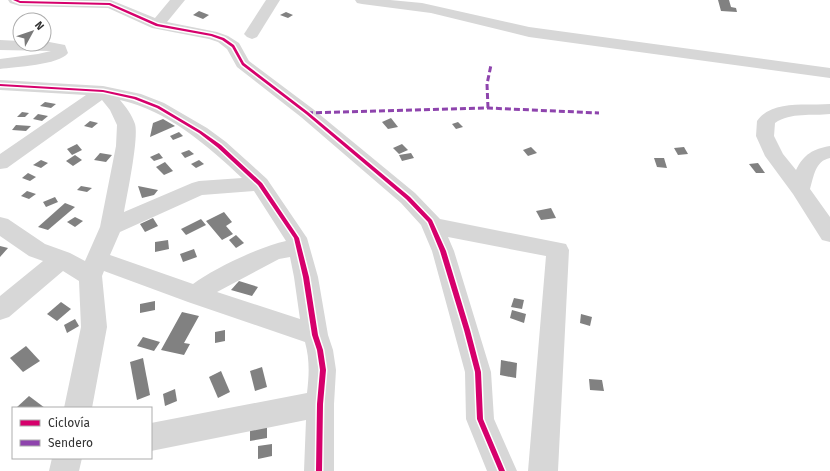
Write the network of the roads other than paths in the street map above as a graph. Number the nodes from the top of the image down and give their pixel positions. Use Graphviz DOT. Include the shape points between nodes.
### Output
graph roads {
  1 [pos="15,0"];
  2 [pos="178,0"];
  3 [pos="273,0"];
  4 [pos="362,0"];
  5 [pos="410,2"];
  6 [pos="157,25"];
  7 [pos="252,34"];
  8 [pos="0,45"];
  9 [pos="0,64"];
  10 [pos="830,73"];
  11 [pos="2,86"];
  12 [pos="103,91"];
  13 [pos="830,109"];
  14 [pos="830,152"];
  15 [pos="0,163"];
  16 [pos="260,184"];
  17 [pos="800,188"];
  18 [pos="0,225"];
  19 [pos="433,226"];
  20 [pos="111,227"];
  21 [pos="830,234"];
  22 [pos="298,247"];
  23 [pos="62,259"];
  24 [pos="94,268"];
  25 [pos="196,295"];
  26 [pos="0,310"];
  27 [pos="315,335"];
  28 [pos="320,404"];
  29 [pos="78,407"];
  30 [pos="152,437"];
  31 [pos="68,459"];
  32 [pos="64,471"];
  33 [pos="319,471"];
  34 [pos="502,471"];
  35 [pos="543,471"];
  1 -- 6 [label="street" via="110,4"];
  2 -- 6 [label="street"];
  3 -- 7 [label="street"];
  4 -- 5 [label="street" via="383,4"];
  5 -- 10 [label="street" via="527,32 766,62"];
  6 -- 19 [label="street" via="212,35 233,46 243,64 307,113 408,198"];
  8 -- 9 [label="street" via="52,46 59,48 60,53 35,60"];
  11 -- 12 [label="street"];
  12 -- 15 [label="street"];
  12 -- 16 [label="street" via="135,98 182,120 219,146"];
  12 -- 20 [label="street" via="118,108 126,124 125,146"];
  13 -- 17 [label="street" via="792,110 773,114 766,121 766,136 775,156"];
  14 -- 17 [label="street" via="821,153 813,158 808,164"];
  16 -- 20 [label="street" via="199,188"];
  16 -- 22 [label="street" via="290,228"];
  17 -- 21 [label="street"];
  18 -- 23 [label="street" via="37,250"];
  19 -- 34 [label="street" via="478,372 480,419"];
  19 -- 35 [label="street" via="558,250"];
  20 -- 24 [label="street"];
  22 -- 25 [label="street" via="274,252 213,282"];
  22 -- 27 [label="street" via="306,277"];
  23 -- 24 [label="street"];
  23 -- 26 [label="street"];
  24 -- 25 [label="street"];
  24 -- 29 [label="street" via="94,327"];
  25 -- 27 [label="street"];
  27 -- 28 [label="street" via="323,370"];
  28 -- 30 [label="street"];
  28 -- 33 [label="street"];
  31 -- 32 [label="street"];
}
